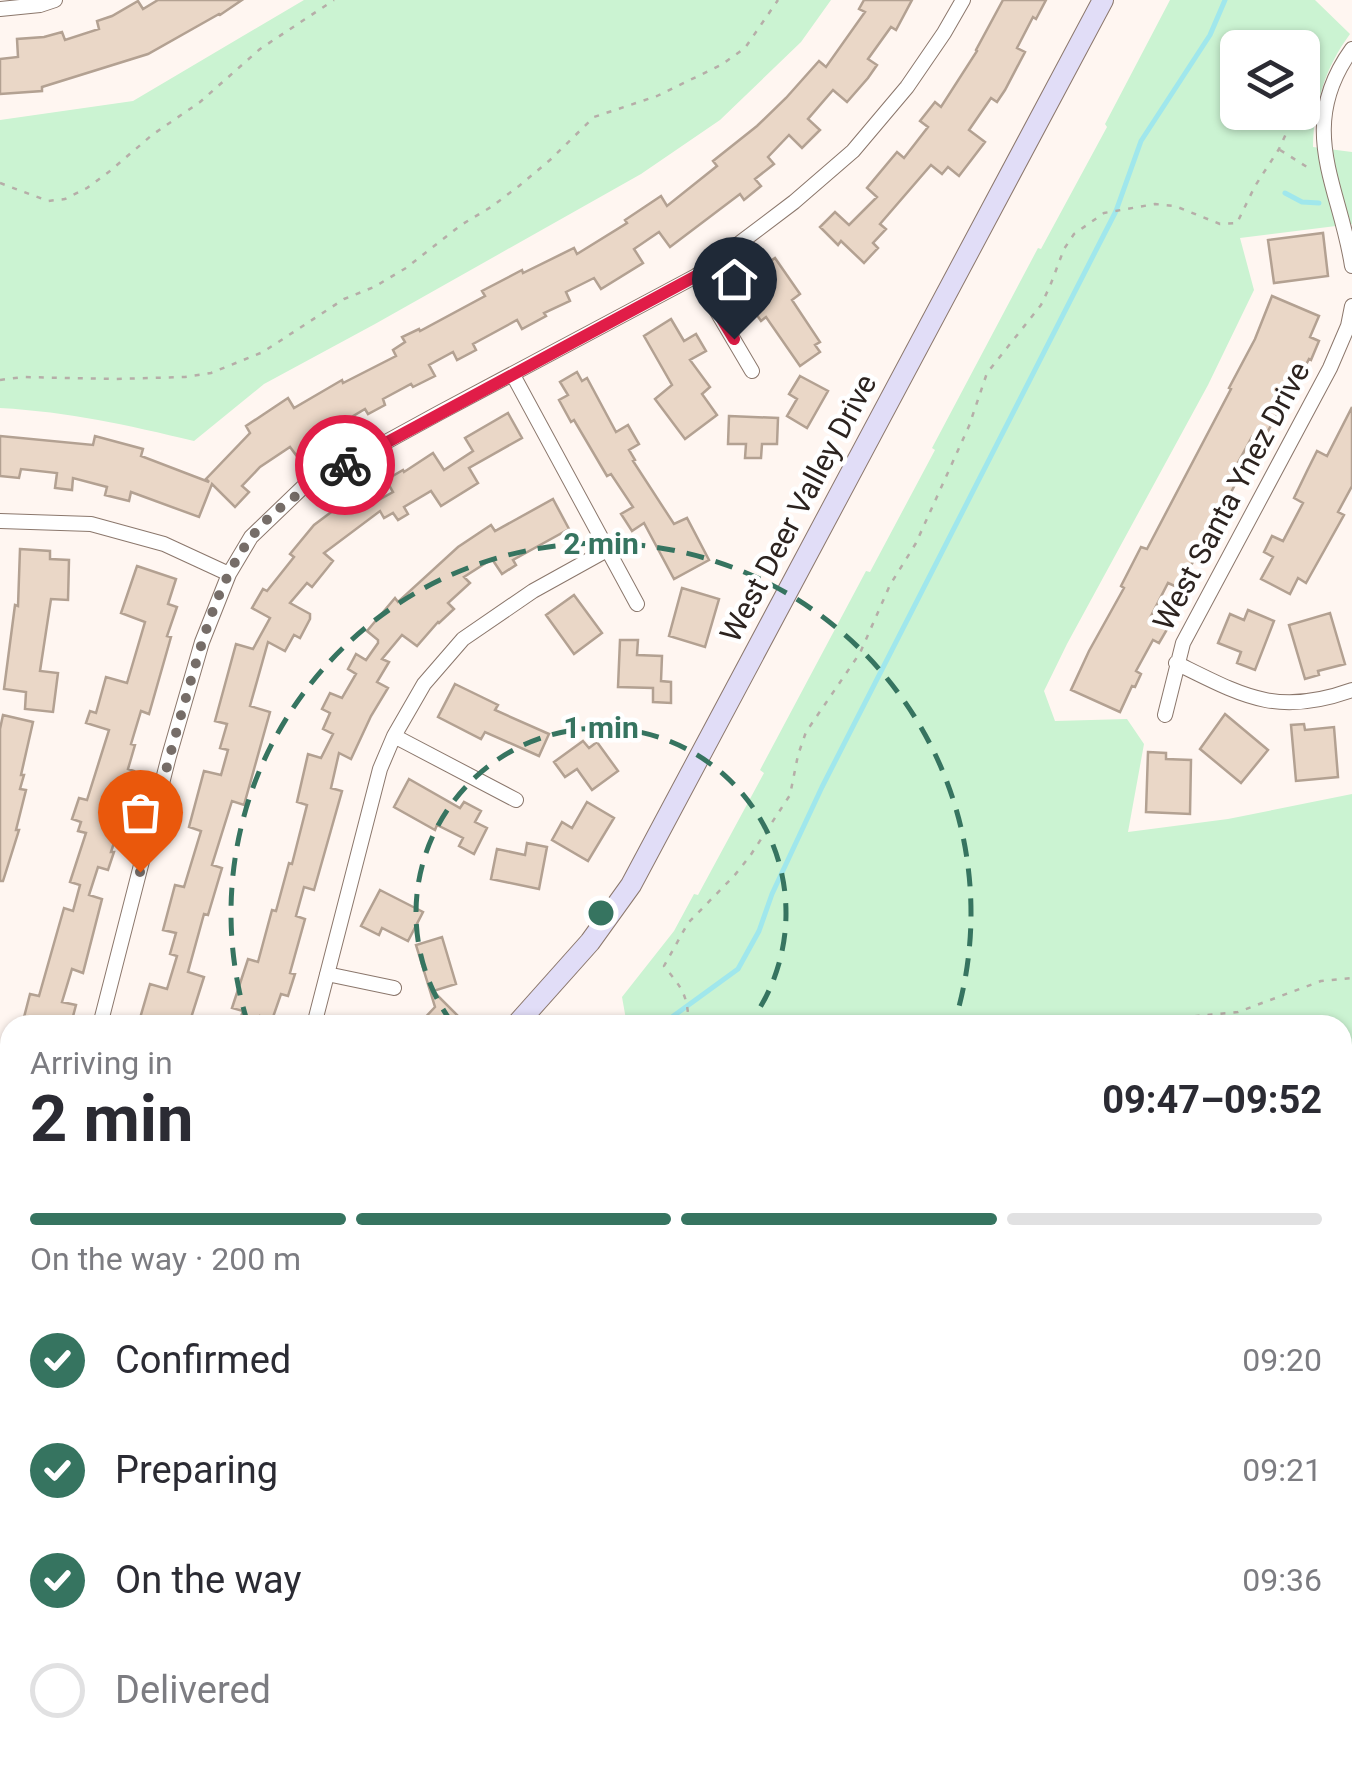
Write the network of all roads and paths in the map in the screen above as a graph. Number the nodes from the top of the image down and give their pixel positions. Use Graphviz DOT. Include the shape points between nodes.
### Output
graph roads {
  1 [pos="55,0"];
  2 [pos="334,0"];
  3 [pos="778,0"];
  4 [pos="963,0"];
  5 [pos="1103,0"];
  6 [pos="0,9"];
  7 [pos="1352,49"];
  8 [pos="1288,130"];
  9 [pos="1279,149"];
  10 [pos="1314,165"];
  11 [pos="0,183"];
  12 [pos="1352,266"];
  13 [pos="696,276"];
  14 [pos="1352,306"];
  15 [pos="752,371"];
  16 [pos="513,375"];
  17 [pos="0,380"];
  18 [pos="0,521"];
  19 [pos="606,550"];
  20 [pos="229,574"];
  21 [pos="636,604"];
  22 [pos="1176,663"];
  23 [pos="1352,690"];
  24 [pos="1165,715"];
  25 [pos="394,736"];
  26 [pos="516,800"];
  27 [pos="327,974"];
  28 [pos="1352,978"];
  29 [pos="394,988"];
  30 [pos="103,1015"];
  31 [pos="317,1015"];
  32 [pos="525,1015"];
  33 [pos="689,1015"];
  34 [pos="1207,1015"];
  1 -- 6 [label="street"];
  2 -- 11 [label="path" via="260,50 87,188 48,201"];
  3 -- 17 [label="path" via="745,48 721,65 594,117 519,186 406,268 263,352 185,376"];
  4 -- 13 [label="street" via="907,87 853,151"];
  5 -- 32 [label="street, West Deer Valley Drive" via="632,885"];
  7 -- 12 [label="street" via="1330,93 1323,129"];
  8 -- 9 [label="path"];
  9 -- 10 [label="path" via="1307,168"];
  9 -- 33 [label="path" via="1236,223 1220,224 1175,206 1136,206 1104,213 1064,248 1040,305 987,373 970,426 860,654 806,732 790,795 668,956 664,966 687,998"];
  13 -- 15 [label="street"];
  13 -- 16 [label="street"];
  14 -- 22 [label="street, West Santa Ynez Drive" via="1330,368"];
  16 -- 19 [label="street"];
  16 -- 20 [label="street" via="302,488 251,537"];
  18 -- 20 [label="street" via="90,524 164,544"];
  19 -- 21 [label="street"];
  19 -- 25 [label="street" via="463,639 424,684"];
  20 -- 30 [label="street" via="169,756"];
  22 -- 23 [label="street" via="1270,702 1297,704"];
  22 -- 24 [label="street, West Santa Ynez Drive"];
  25 -- 26 [label="street"];
  25 -- 27 [label="street"];
  27 -- 29 [label="street"];
  27 -- 31 [label="street"];
  28 -- 34 [label="path"];
}
